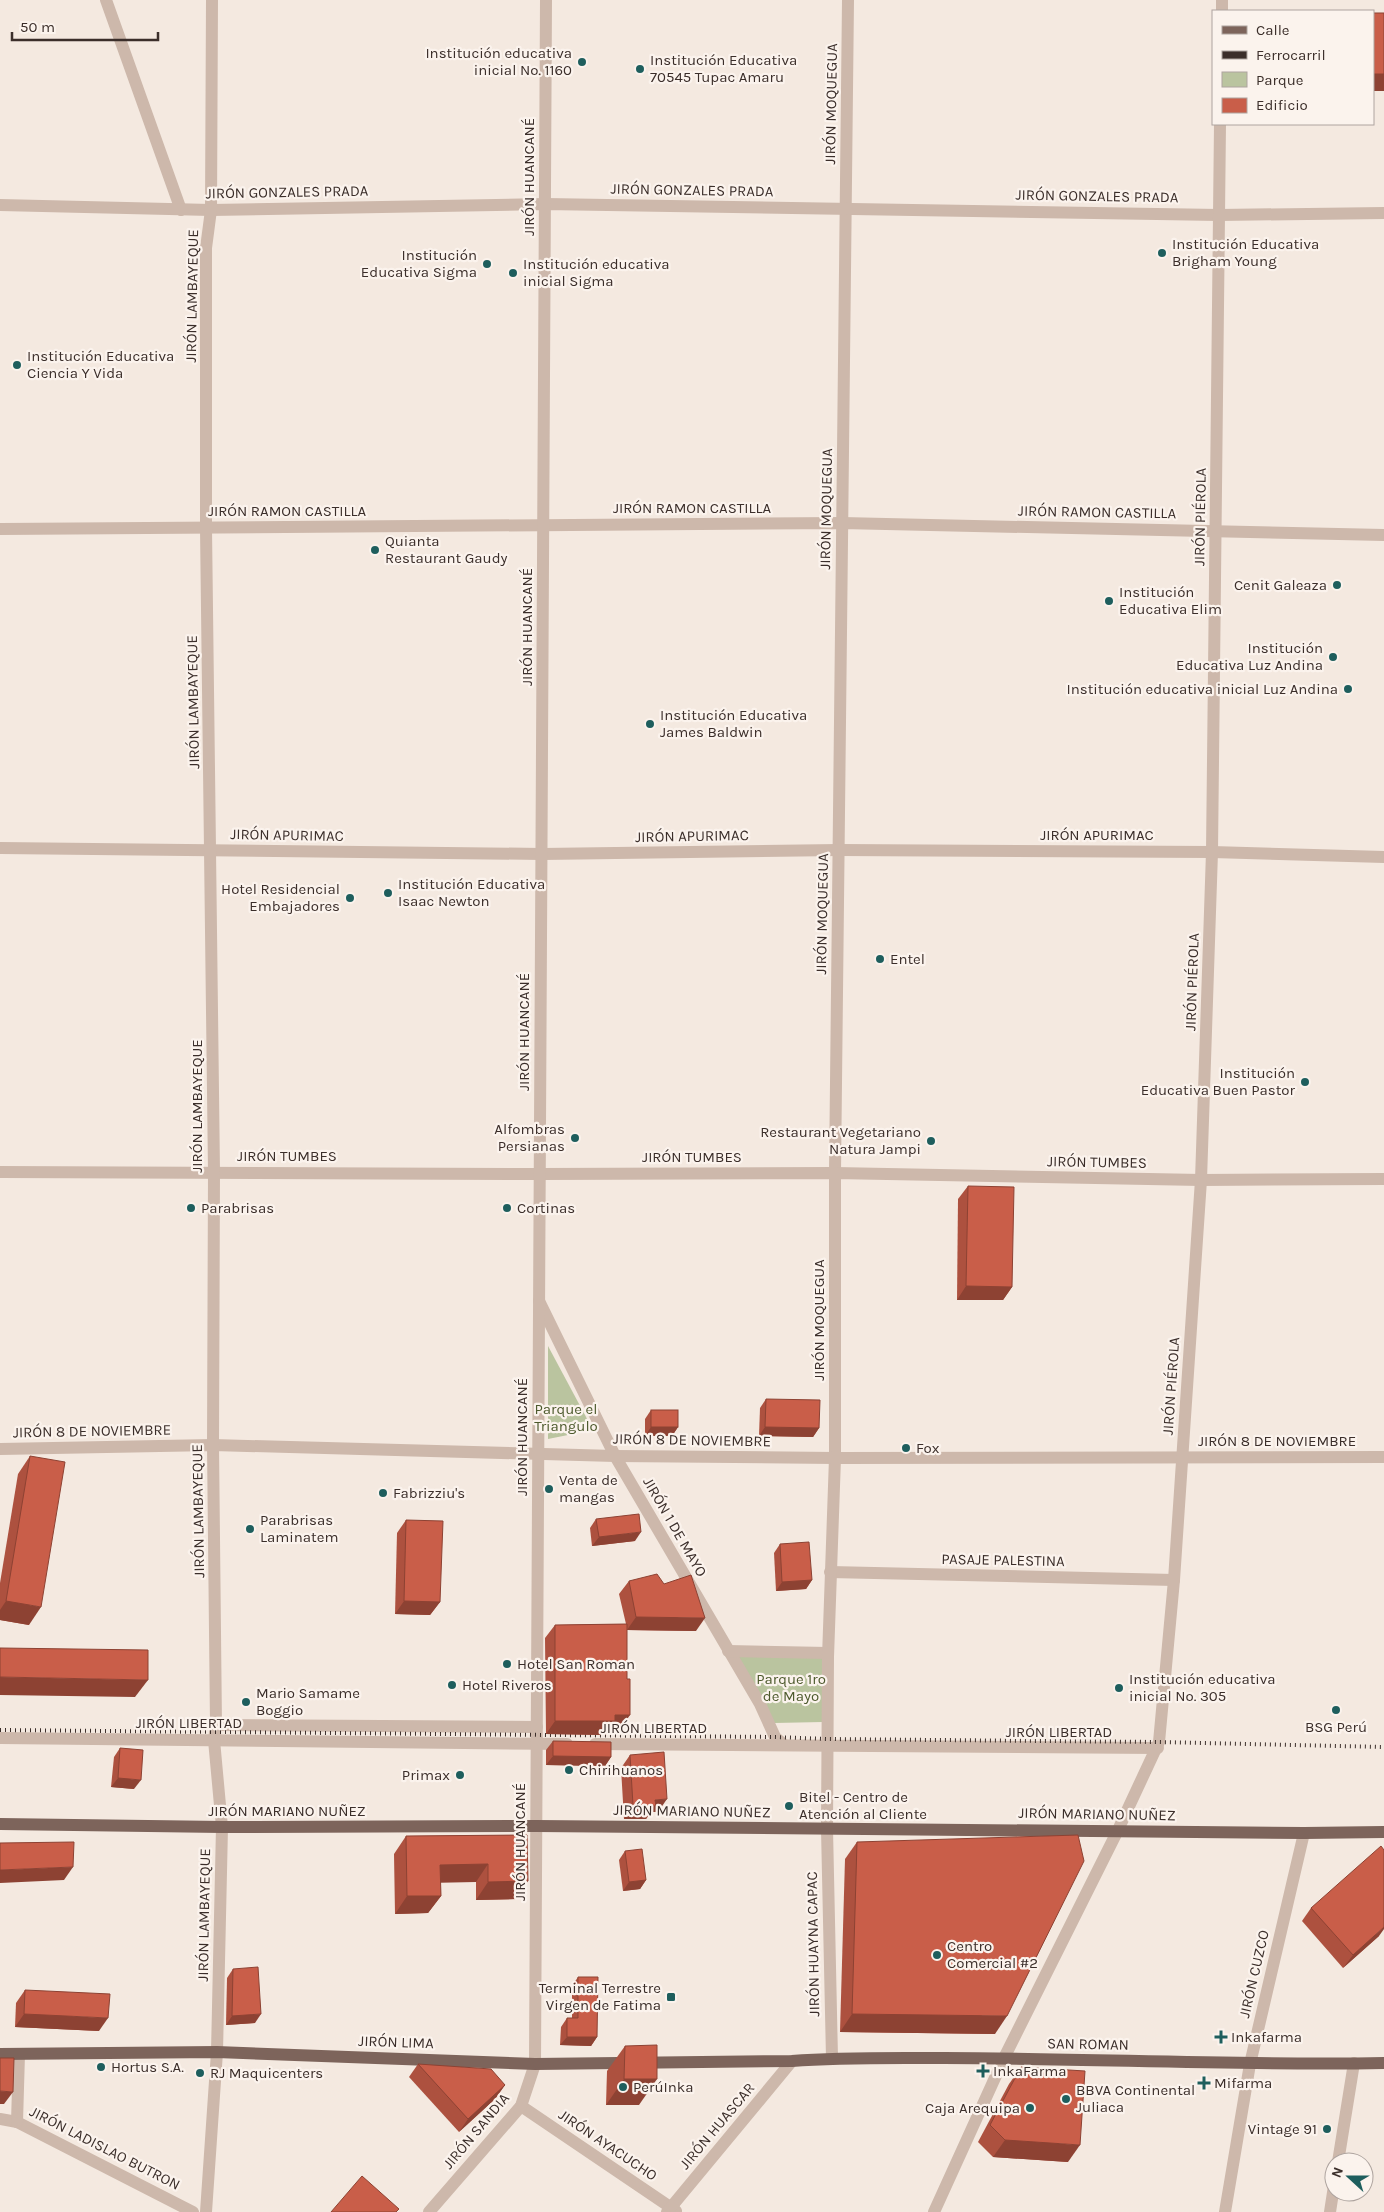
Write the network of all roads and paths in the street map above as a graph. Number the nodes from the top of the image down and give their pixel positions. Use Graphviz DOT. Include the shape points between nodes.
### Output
graph roads {
  1 [pos="106,0"];
  2 [pos="212,0"];
  3 [pos="546,0"];
  4 [pos="848,0"];
  5 [pos="1220,125"];
  6 [pos="545,204"];
  7 [pos="0,205"];
  8 [pos="846,208"];
  9 [pos="181,210"];
  10 [pos="211,210"];
  11 [pos="1384,213"];
  12 [pos="1219,215"];
  13 [pos="842,523"];
  14 [pos="544,526"];
  15 [pos="206,528"];
  16 [pos="0,529"];
  17 [pos="1216,531"];
  18 [pos="1384,536"];
  19 [pos="0,848"];
  20 [pos="211,850"];
  21 [pos="839,850"];
  22 [pos="1212,852"];
  23 [pos="542,854"];
  24 [pos="1384,857"];
  25 [pos="0,1172"];
  26 [pos="214,1172"];
  27 [pos="835,1173"];
  28 [pos="540,1174"];
  29 [pos="1384,1179"];
  30 [pos="1201,1180"];
  31 [pos="539,1301"];
  32 [pos="213,1445"];
  33 [pos="0,1449"];
  34 [pos="538,1452"];
  35 [pos="615,1456"];
  36 [pos="1183,1457"];
  37 [pos="1384,1457"];
  38 [pos="835,1458"];
  39 [pos="830,1572"];
  40 [pos="1174,1580"];
  41 [pos="728,1651"];
  42 [pos="828,1653"];
  43 [pos="216,1725"];
  44 [pos="537,1727"];
  45 [pos="0,1738"];
  46 [pos="214,1740"];
  47 [pos="537,1743"];
  48 [pos="783,1744"];
  49 [pos="828,1747"];
  50 [pos="1158,1748"];
  51 [pos="0,1824"];
  52 [pos="536,1826"];
  53 [pos="222,1827"];
  54 [pos="828,1829"];
  55 [pos="1118,1830"];
  56 [pos="1384,1832"];
  57 [pos="1304,1833"];
  58 [pos="218,2052"];
  59 [pos="0,2054"];
  60 [pos="19,2054"];
  61 [pos="832,2058"];
  62 [pos="1004,2058"];
  63 [pos="792,2060"];
  64 [pos="1354,2063"];
  65 [pos="1384,2063"];
  66 [pos="535,2064"];
  67 [pos="1250,2064"];
  68 [pos="521,2106"];
  69 [pos="0,2119"];
  70 [pos="17,2122"];
  71 [pos="1340,2152"];
  72 [pos="671,2210"];
  73 [pos="193,2212"];
  74 [pos="206,2212"];
  75 [pos="429,2212"];
  76 [pos="934,2212"];
  77 [pos="1225,2212"];
  1 -- 9 [label="street"];
  2 -- 10 [label="street, JIRÓN LAMBAYEQUE"];
  3 -- 6 [label="street, JIRÓN HUANCANÉ"];
  4 -- 8 [label="street, JIRÓN MOQUEGUA"];
  5 -- 12 [label="street, JIRÓN PIÉROLA"];
  6 -- 8 [label="street, JIRÓN GONZALES PRADA"];
  6 -- 10 [label="street, JIRÓN GONZALES PRADA"];
  6 -- 14 [label="street, JIRÓN HUANCANÉ"];
  7 -- 9 [label="street, JIRÓN GONZALES PRADA"];
  8 -- 12 [label="street, JIRÓN GONZALES PRADA"];
  8 -- 13 [label="street, JIRÓN MOQUEGUA"];
  9 -- 10 [label="street, JIRÓN GONZALES PRADA"];
  10 -- 15 [label="street, JIRÓN LAMBAYEQUE" via="206,248"];
  11 -- 12 [label="street, JIRÓN GONZALES PRADA"];
  12 -- 17 [label="street, JIRÓN PIÉROLA"];
  13 -- 14 [label="street, JIRÓN RAMON CASTILLA"];
  13 -- 17 [label="street, JIRÓN RAMON CASTILLA"];
  13 -- 21 [label="street, JIRÓN MOQUEGUA"];
  14 -- 15 [label="street, JIRÓN RAMON CASTILLA"];
  14 -- 23 [label="street, JIRÓN HUANCANÉ"];
  15 -- 16 [label="street, JIRÓN RAMON CASTILLA"];
  15 -- 20 [label="street, JIRÓN LAMBAYEQUE"];
  17 -- 18 [label="street, JIRÓN RAMON CASTILLA"];
  17 -- 22 [label="street, JIRÓN PIÉROLA"];
  19 -- 20 [label="street, JIRÓN APURIMAC"];
  20 -- 23 [label="street, JIRÓN APURIMAC"];
  20 -- 26 [label="street, JIRÓN LAMBAYEQUE"];
  21 -- 22 [label="street, JIRÓN APURIMAC"];
  21 -- 23 [label="street, JIRÓN APURIMAC"];
  21 -- 27 [label="street, JIRÓN MOQUEGUA"];
  22 -- 24 [label="street, JIRÓN APURIMAC"];
  22 -- 30 [label="street, JIRÓN PIÉROLA"];
  23 -- 28 [label="street, JIRÓN HUANCANÉ"];
  25 -- 26 [label="street, JIRÓN TUMBES"];
  26 -- 28 [label="street, JIRÓN TUMBES"];
  26 -- 32 [label="street, JIRÓN LAMBAYEQUE"];
  27 -- 28 [label="street, JIRÓN TUMBES"];
  27 -- 30 [label="street, JIRÓN TUMBES"];
  27 -- 38 [label="street, JIRÓN MOQUEGUA"];
  28 -- 31 [label="street, JIRÓN HUANCANÉ"];
  29 -- 30 [label="street, JIRÓN TUMBES"];
  30 -- 36 [label="street, JIRÓN PIÉROLA"];
  31 -- 34 [label="street, JIRÓN HUANCANÉ"];
  31 -- 35 [label="street, JIRÓN 1 DE MAYO"];
  32 -- 33 [label="street, JIRÓN 8 DE NOVIEMBRE"];
  32 -- 34 [label="street, JIRÓN 8 DE NOVIEMBRE"];
  32 -- 43 [label="street, JIRÓN LAMBAYEQUE"];
  34 -- 35 [label="street, JIRÓN 8 DE NOVIEMBRE"];
  34 -- 44 [label="street, JIRÓN HUANCANÉ"];
  35 -- 38 [label="street, JIRÓN 8 DE NOVIEMBRE"];
  35 -- 41 [label="street, JIRÓN 1 DE MAYO"];
  36 -- 37 [label="street, JIRÓN 8 DE NOVIEMBRE"];
  36 -- 38 [label="street, JIRÓN 8 DE NOVIEMBRE"];
  36 -- 40 [label="street, JIRÓN PIÉROLA"];
  38 -- 39 [label="street, JIRÓN MOQUEGUA"];
  39 -- 40 [label="street, PASAJE PALESTINA"];
  39 -- 42 [label="street, JIRÓN MOQUEGUA"];
  40 -- 50 [label="street, JIRÓN PIÉROLA"];
  41 -- 42 [label="street"];
  41 -- 48 [label="street, JIRÓN 1 DE MAYO" via="760,1704 775,1737"];
  42 -- 49 [label="street, JIRÓN MOQUEGUA"];
  43 -- 44 [label="street"];
  43 -- 46 [label="street, JIRÓN LAMBAYEQUE"];
  44 -- 47 [label="street, JIRÓN HUANCANÉ"];
  45 -- 46 [label="street, JIRÓN LIBERTAD"];
  46 -- 47 [label="street, JIRÓN LIBERTAD"];
  46 -- 53 [label="street, JIRÓN LAMBAYEQUE"];
  47 -- 48 [label="street, JIRÓN LIBERTAD"];
  47 -- 52 [label="street, JIRÓN HUANCANÉ"];
  48 -- 49 [label="street, JIRÓN LIBERTAD"];
  49 -- 50 [label="street, JIRÓN LIBERTAD"];
  49 -- 54 [label="street, JIRÓN MOQUEGUA"];
  50 -- 55 [label="street, JIRÓN PIÉROLA"];
  51 -- 53 [label="main road, JIRÓN MARIANO NUÑEZ"];
  52 -- 53 [label="main road, JIRÓN MARIANO NUÑEZ"];
  52 -- 54 [label="main road, JIRÓN MARIANO NUÑEZ"];
  52 -- 66 [label="street, JIRÓN HUANCANÉ"];
  53 -- 58 [label="street, JIRÓN LAMBAYEQUE"];
  54 -- 55 [label="main road, JIRÓN MARIANO NUÑEZ"];
  54 -- 61 [label="street, JIRÓN HUAYNA CAPAC"];
  55 -- 57 [label="main road, JIRÓN MARIANO NUÑEZ"];
  55 -- 62 [label="street, JIRÓN PIÉROLA"];
  56 -- 57 [label="main road, JIRÓN MARIANO NUÑEZ"];
  57 -- 67 [label="street, JIRÓN CUZCO"];
  58 -- 60 [label="main road, JIRÓN LIMA"];
  58 -- 66 [label="main road, JIRÓN LIMA"];
  58 -- 74 [label="street, JIRÓN LAMBAYEQUE"];
  59 -- 60 [label="main road, JIRÓN LIMA"];
  60 -- 70 [label="street"];
  61 -- 62 [label="main road, SAN ROMAN"];
  61 -- 63 [label="main road, SAN ROMAN"];
  62 -- 67 [label="main road, SAN ROMAN"];
  62 -- 76 [label="street, JIRÓN PIÉROLA"];
  63 -- 66 [label="main road, JIRÓN LIMA"];
  63 -- 72 [label="street, JIRÓN HUASCAR"];
  64 -- 65 [label="main road, SAN ROMAN"];
  64 -- 67 [label="main road, SAN ROMAN"];
  64 -- 71 [label="street"];
  66 -- 68 [label="street, JIRÓN SANDIA"];
  67 -- 77 [label="street, JIRÓN CUZCO"];
  68 -- 72 [label="street, JIRÓN AYACUCHO"];
  68 -- 75 [label="street, JIRÓN SANDIA"];
  69 -- 70 [label="street, JIRÓN LADISLAO BUTRON"];
  70 -- 73 [label="street, JIRÓN LADISLAO BUTRON"];
}
